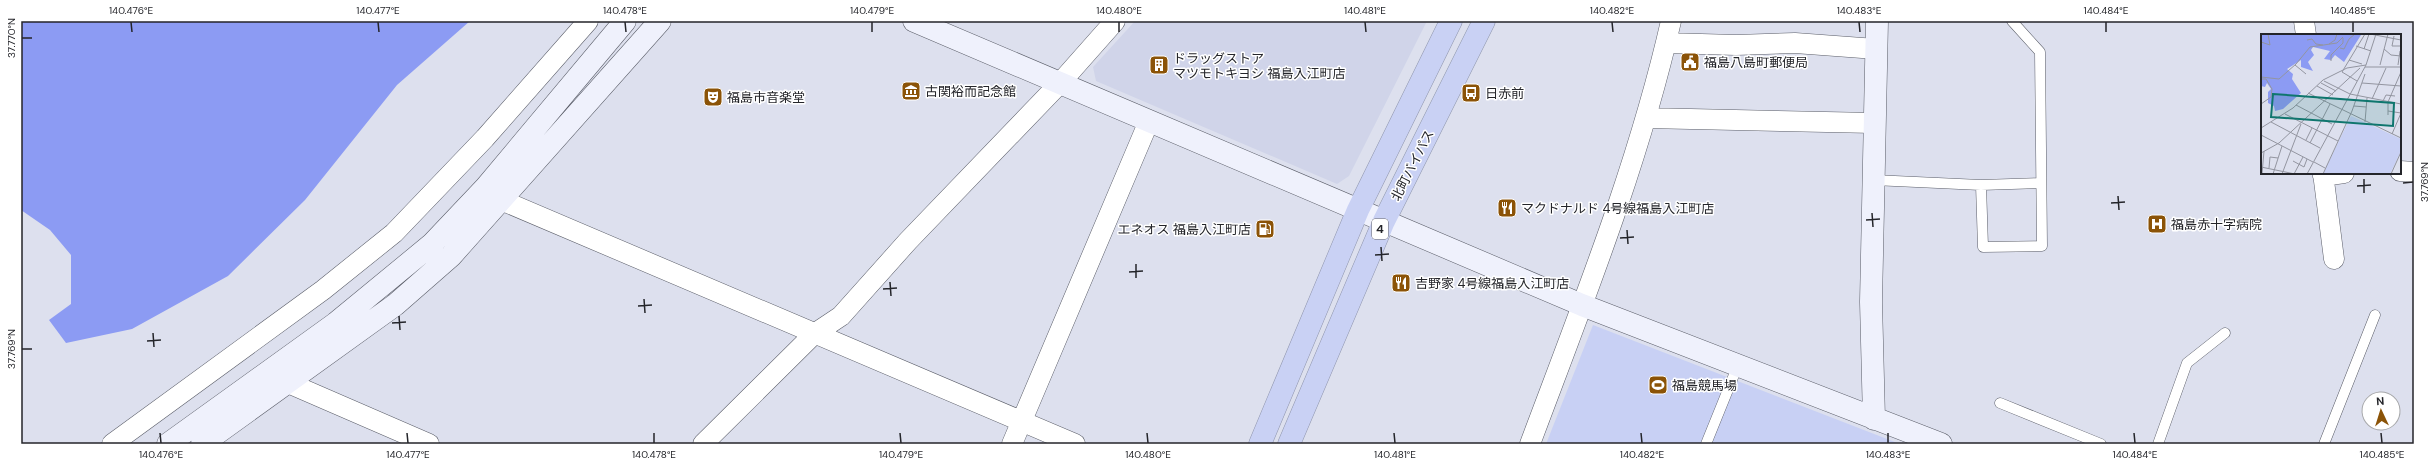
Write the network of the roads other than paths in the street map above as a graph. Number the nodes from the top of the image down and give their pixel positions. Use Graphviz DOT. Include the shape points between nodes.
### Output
graph roads {
  1 [pos="588,21"];
  2 [pos="625,21"];
  3 [pos="660,21"];
  4 [pos="914,21"];
  5 [pos="1115,21"];
  6 [pos="1451,21"];
  7 [pos="1484,21"];
  8 [pos="1671,21"];
  9 [pos="1877,21"];
  10 [pos="2012,21"];
  11 [pos="2304,21"];
  12 [pos="2306,34"];
  13 [pos="1666,43"];
  14 [pos="1876,49"];
  15 [pos="1061,82"];
  16 [pos="1646,118"];
  17 [pos="1149,121"];
  18 [pos="1874,123"];
  19 [pos="2401,171"];
  20 [pos="2414,172"];
  21 [pos="2323,174"];
  22 [pos="1873,180"];
  23 [pos="2042,183"];
  24 [pos="1981,185"];
  25 [pos="493,194"];
  26 [pos="1358,210"];
  27 [pos="1384,221"];
  28 [pos="2334,260"];
  29 [pos="1582,305"];
  30 [pos="2375,315"];
  31 [pos="2225,333"];
  32 [pos="814,334"];
  33 [pos="1738,365"];
  34 [pos="286,382"];
  35 [pos="2000,404"];
  36 [pos="1874,419"];
  37 [pos="1021,422"];
  38 [pos="112,444"];
  39 [pos="168,444"];
  40 [pos="202,444"];
  41 [pos="429,444"];
  42 [pos="703,444"];
  43 [pos="1012,444"];
  44 [pos="1075,444"];
  45 [pos="1260,444"];
  46 [pos="1289,444"];
  47 [pos="1530,444"];
  48 [pos="1706,444"];
  49 [pos="1941,444"];
  50 [pos="2102,444"];
  51 [pos="2158,444"];
  52 [pos="2324,444"];
  1 -- 38 [label="street" via="485,138 394,234 323,290"];
  2 -- 25 [label="street"];
  3 -- 25 [label="street"];
  4 -- 15 [label="street"];
  5 -- 15 [label="street"];
  6 -- 26 [label="highway, 4"];
  7 -- 27 [label="highway, 北町バイパス / 4"];
  8 -- 13 [label="street"];
  9 -- 14 [label="street"];
  10 -- 23 [label="lane" via="2040,52"];
  11 -- 12 [label="street"];
  13 -- 14 [label="street" via="1795,43"];
  13 -- 16 [label="street"];
  14 -- 18 [label="street"];
  15 -- 17 [label="street"];
  15 -- 32 [label="street" via="908,241 841,316"];
  16 -- 18 [label="street"];
  16 -- 29 [label="street" via="1609,235"];
  17 -- 26 [label="street"];
  17 -- 37 [label="street"];
  18 -- 22 [label="street"];
  19 -- 20 [label="street"];
  21 -- 28 [label="street"];
  22 -- 24 [label="lane"];
  22 -- 36 [label="street" via="1871,302"];
  23 -- 24 [label="lane"];
  23 -- 24 [label="lane" via="2042,246 1983,247"];
  25 -- 32 [label="street"];
  25 -- 34 [label="street" via="451,256 395,305"];
  25 -- 39 [label="street" via="336,323"];
  26 -- 27 [label="street"];
  26 -- 45 [label="highway, 4"];
  27 -- 29 [label="street"];
  27 -- 46 [label="highway, 北町バイパス / 4"];
  29 -- 33 [label="street"];
  29 -- 47 [label="street"];
  30 -- 52 [label="lane"];
  31 -- 51 [label="lane" via="2187,363"];
  32 -- 37 [label="street"];
  32 -- 42 [label="street"];
  33 -- 36 [label="street"];
  33 -- 48 [label="lane"];
  34 -- 40 [label="street"];
  34 -- 41 [label="street"];
  35 -- 50 [label="lane"];
  36 -- 49 [label="street"];
  37 -- 43 [label="street"];
  37 -- 44 [label="street"];
}
